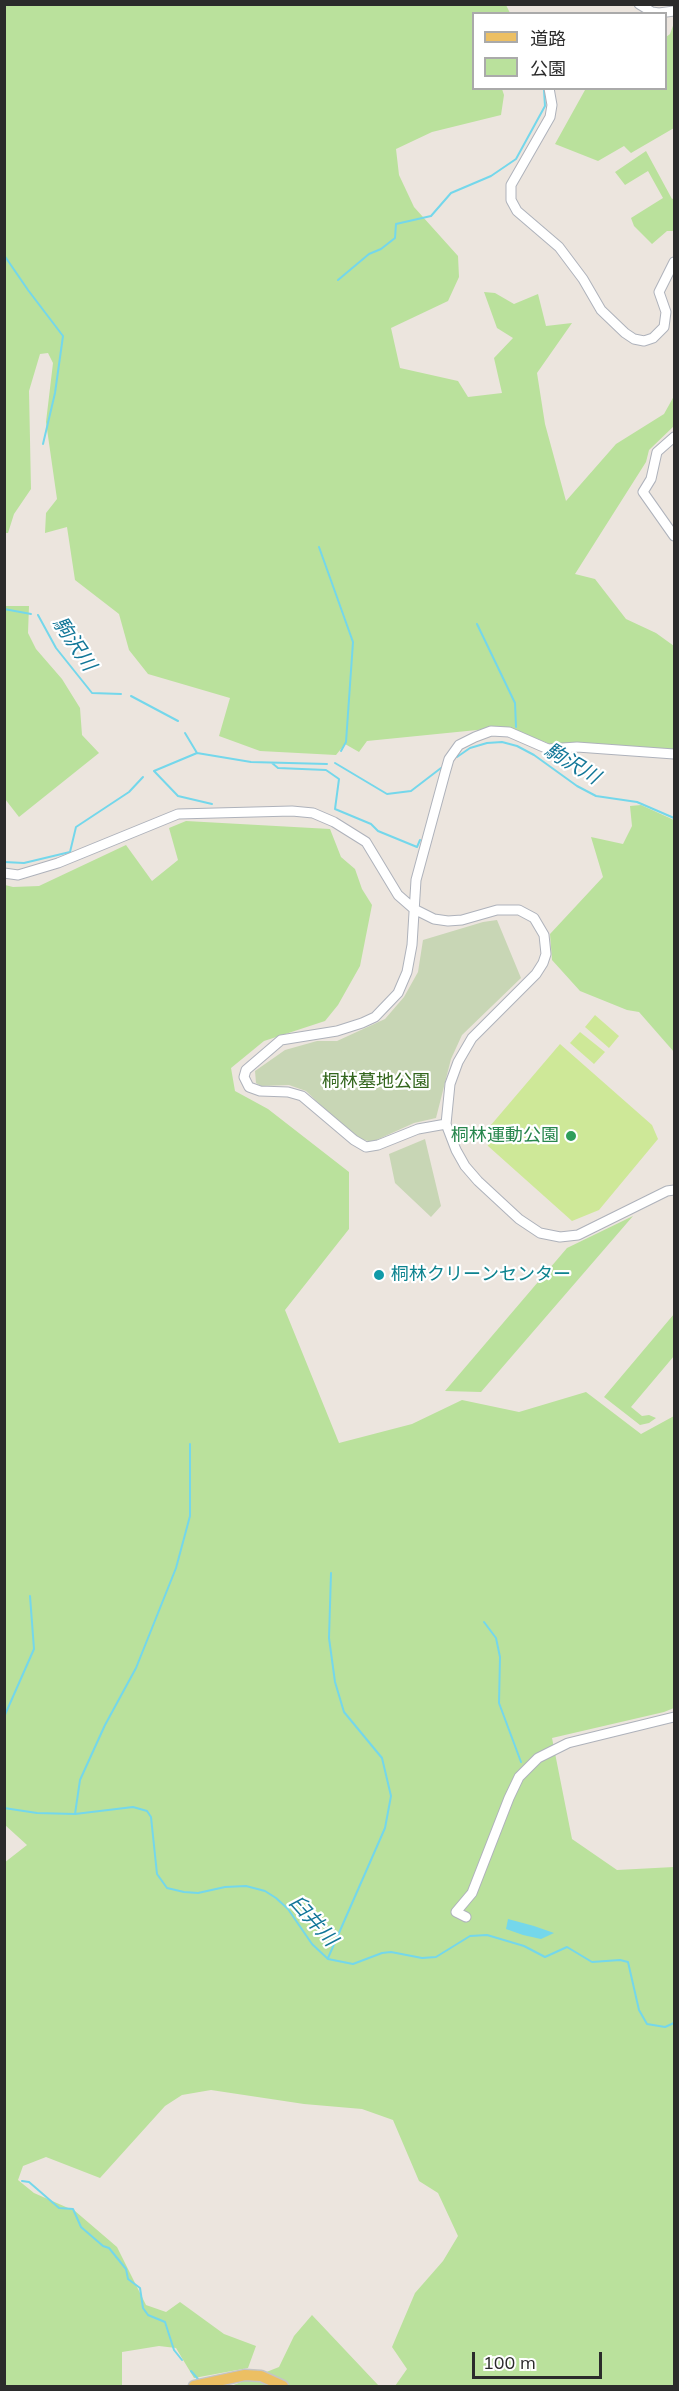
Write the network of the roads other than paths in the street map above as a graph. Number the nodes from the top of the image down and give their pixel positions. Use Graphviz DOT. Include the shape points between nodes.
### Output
graph roads {
  1 [pos="639,4"];
  2 [pos="675,11"];
  3 [pos="549,90"];
  4 [pos="675,262"];
  5 [pos="675,436"];
  6 [pos="675,536"];
  7 [pos="675,754"];
  8 [pos="4,873"];
  9 [pos="414,909"];
  10 [pos="446,1124"];
  11 [pos="675,1190"];
  12 [pos="675,1717"];
  13 [pos="466,1917"];
  14 [pos="194,2386"];
  15 [pos="283,2386"];
  1 -- 2 [label="street" via="652,12"];
  3 -- 4 [label="street" via="550,117 511,185 511,201 517,210 560,247 601,310 634,339 653,338 664,327 666,312 659,292"];
  5 -- 6 [label="street" via="657,452 651,479 643,492"];
  7 -- 9 [label="street" via="577,747 549,749 509,732 491,731 459,745 445,772 416,880"];
  8 -- 9 [label="street" via="18,874 58,863 178,814 292,811 313,813 366,842 398,895"];
  9 -- 10 [label="street" via="448,921 497,909 519,909 534,918 546,944 546,954 536,974 485,1022 458,1062 450,1084"];
  9 -- 10 [label="street" via="407,972 398,993 375,1017 337,1031 281,1040 251,1064 244,1077 249,1088 302,1096 366,1147"];
  10 -- 11 [label="street" via="456,1150 472,1174 519,1219 550,1236 578,1235"];
  12 -- 13 [label="street" via="568,1743 538,1758 519,1777 472,1893 456,1912"];
  14 -- 15 [label="main road" via="245,2375 261,2376"];
}
